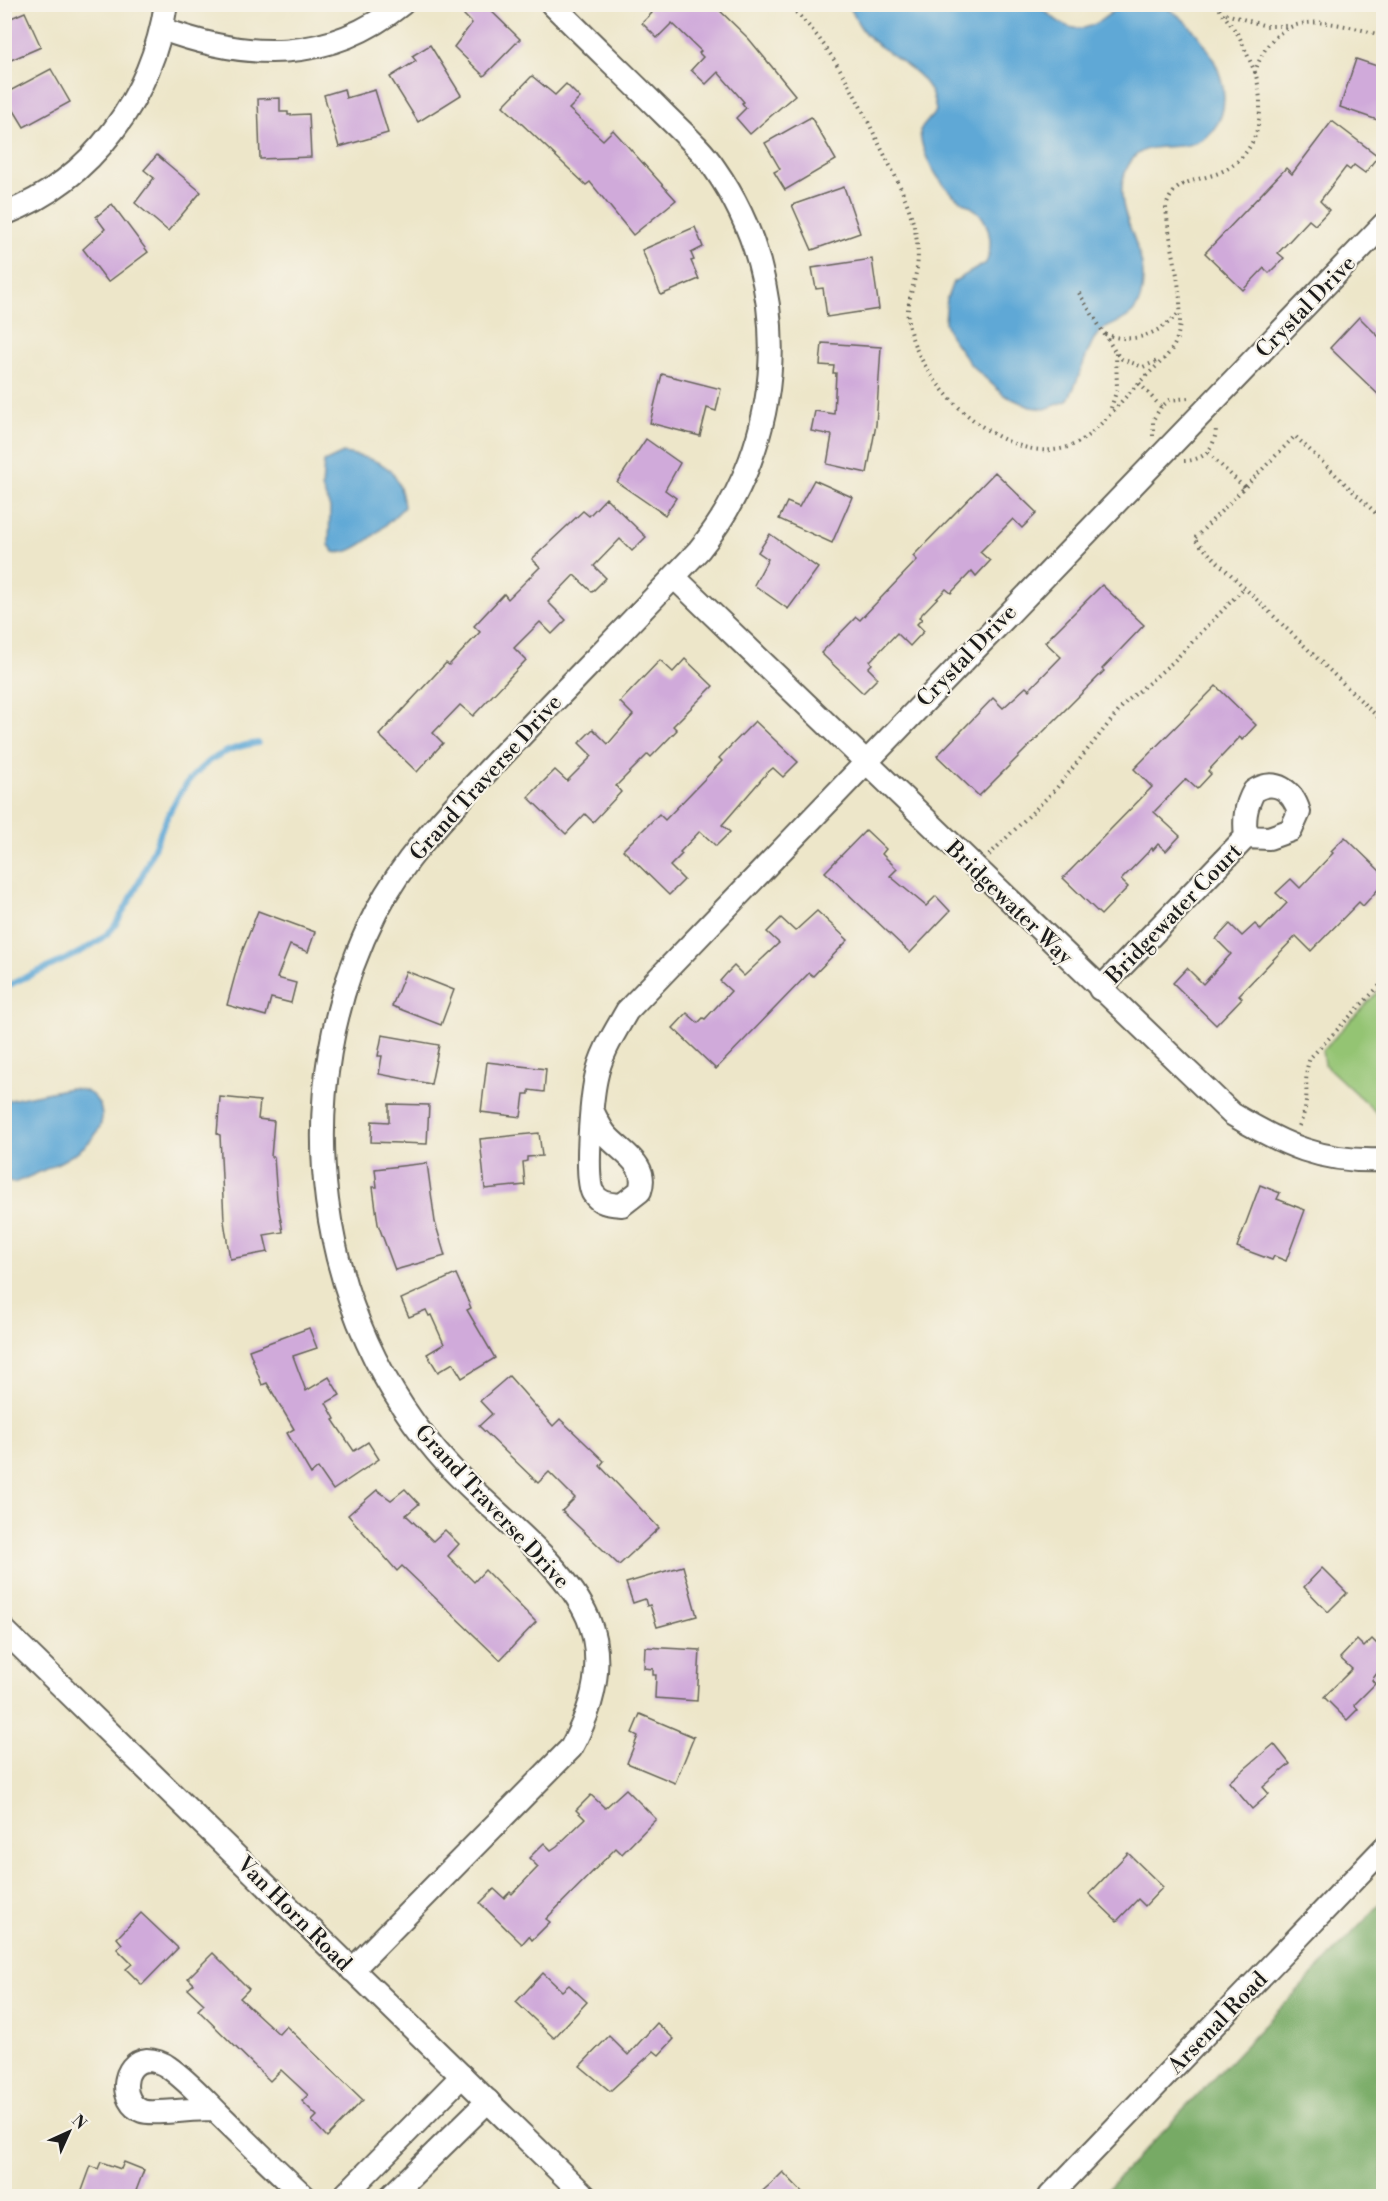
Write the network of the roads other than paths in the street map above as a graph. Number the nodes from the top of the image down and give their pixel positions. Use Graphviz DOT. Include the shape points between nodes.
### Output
graph roads {
  1 [pos="166,4"];
  2 [pos="402,4"];
  3 [pos="552,4"];
  4 [pos="162,29"];
  5 [pos="8,206"];
  6 [pos="1379,238"];
  7 [pos="674,577"];
  8 [pos="864,762"];
  9 [pos="1246,837"];
  10 [pos="1100,989"];
  11 [pos="593,1112"];
  12 [pos="1383,1160"];
  13 [pos="4,1630"];
  14 [pos="1383,1848"];
  15 [pos="352,1970"];
  16 [pos="462,2076"];
  17 [pos="488,2102"];
  18 [pos="214,2109"];
  19 [pos="304,2196"];
  20 [pos="344,2196"];
  21 [pos="391,2196"];
  22 [pos="585,2196"];
  23 [pos="1050,2196"];
  1 -- 4 [label="street"];
  2 -- 4 [label="street" via="344,37 284,52 227,49"];
  3 -- 7 [label="street, Grand Traverse Drive" via="699,148 716,170 748,228 768,296 772,327 770,385 756,448 744,482 725,516"];
  4 -- 5 [label="street" via="137,95 114,132 57,186"];
  6 -- 8 [label="street, Crystal Drive" via="1206,408"];
  7 -- 8 [label="street, Bridgewater Way"];
  7 -- 15 [label="street, Grand Traverse Drive" via="414,852 388,891 362,942 332,1036 321,1121 323,1178 341,1273 361,1328 401,1404 441,1457 572,1589 592,1631 596,1674 591,1705 571,1748"];
  8 -- 10 [label="street, Bridgewater Way"];
  8 -- 11 [label="street, Crystal Drive" via="627,1011 609,1041 596,1077"];
  9 -- 10 [label="street, Bridgewater Court"];
  10 -- 12 [label="street, Bridgewater Way" via="1232,1114 1289,1146 1326,1157"];
  13 -- 15 [label="street, Van Horn Road"];
  14 -- 23 [label="street, Arsenal Road"];
  15 -- 16 [label="street, Van Horn Road"];
  16 -- 17 [label="street, Van Horn Road"];
  16 -- 20 [label="street"];
  17 -- 21 [label="street"];
  17 -- 22 [label="street, Van Horn Road"];
  18 -- 19 [label="street"];
}
